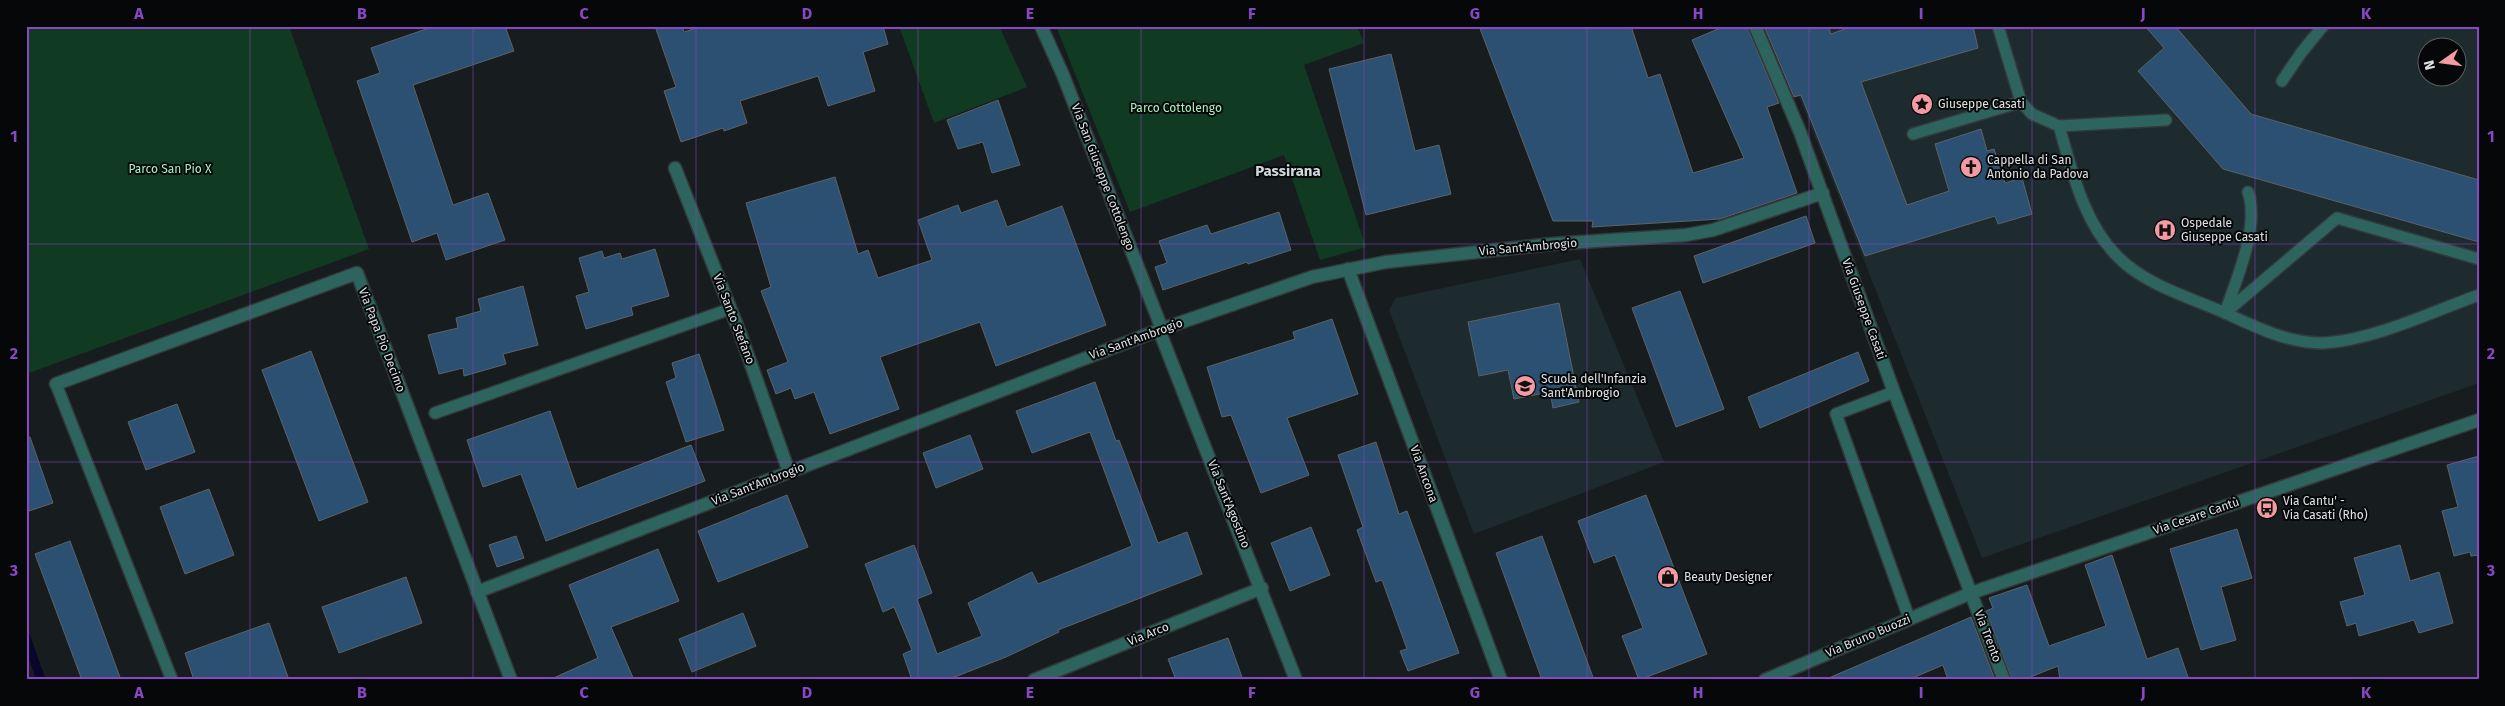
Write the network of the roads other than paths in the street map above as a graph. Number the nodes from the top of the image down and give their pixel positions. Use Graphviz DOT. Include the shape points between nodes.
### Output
graph roads {
  1 [pos="1041,26"];
  2 [pos="1755,26"];
  3 [pos="1998,26"];
  4 [pos="2323,26"];
  5 [pos="2282,81"];
  6 [pos="2021,102"];
  7 [pos="2166,120"];
  8 [pos="2059,126"];
  9 [pos="1913,134"];
  10 [pos="675,168"];
  11 [pos="2248,192"];
  12 [pos="1823,194"];
  13 [pos="2479,259"];
  14 [pos="1348,269"];
  15 [pos="2479,295"];
  16 [pos="730,309"];
  17 [pos="2226,314"];
  18 [pos="1160,329"];
  19 [pos="56,384"];
  20 [pos="1894,392"];
  21 [pos="435,413"];
  22 [pos="2479,420"];
  23 [pos="789,472"];
  24 [pos="1262,588"];
  25 [pos="477,592"];
  26 [pos="1971,593"];
  27 [pos="1909,618"];
  28 [pos="172,680"];
  29 [pos="511,680"];
  30 [pos="1034,680"];
  31 [pos="1296,680"];
  32 [pos="1501,680"];
  33 [pos="1765,680"];
  34 [pos="2004,680"];
  1 -- 18 [label="street, Via San Giuseppe Cottolengo" via="1063,75"];
  2 -- 12 [label="street, Via Giuseppe Casati"];
  3 -- 6 [label="lane"];
  4 -- 5 [label="lane"];
  6 -- 8 [label="lane" via="2032,114"];
  6 -- 9 [label="lane"];
  7 -- 8 [label="lane"];
  8 -- 17 [label="lane" via="2088,214 2117,256 2159,284"];
  10 -- 16 [label="street, Via Santo Stefano"];
  11 -- 17 [label="lane" via="2252,218"];
  12 -- 14 [label="street, Via Sant'Ambrogio" via="1713,230 1686,235 1552,244"];
  12 -- 20 [label="street, Via Giuseppe Casati"];
  13 -- 17 [label="lane" via="2337,218"];
  14 -- 18 [label="street, Via Sant'Ambrogio" via="1312,277"];
  14 -- 32 [label="street, Via Ancona"];
  15 -- 17 [label="lane" via="2380,331 2323,343 2306,342 2257,328"];
  16 -- 21 [label="lane"];
  16 -- 23 [label="street, Via Santo Stefano"];
  18 -- 23 [label="street, Via Sant'Ambrogio"];
  18 -- 24 [label="street, Via Sant'Agostino"];
  19 -- 25 [label="street, Via Papa Pio Decimo" via="357,273"];
  19 -- 28 [label="lane"];
  20 -- 26 [label="street, Via Giuseppe Casati"];
  20 -- 27 [label="lane" via="1836,414"];
  22 -- 26 [label="street, Via Cesare Cantù"];
  23 -- 25 [label="street, Via Sant'Ambrogio"];
  24 -- 30 [label="street, Via Arco"];
  24 -- 31 [label="street, Via Sant'Agostino"];
  25 -- 29 [label="street, Via Papa Pio Decimo"];
  26 -- 27 [label="street, Via Bruno Buozzi"];
  26 -- 34 [label="street, Via Trento"];
  27 -- 33 [label="street, Via Bruno Buozzi"];
}
